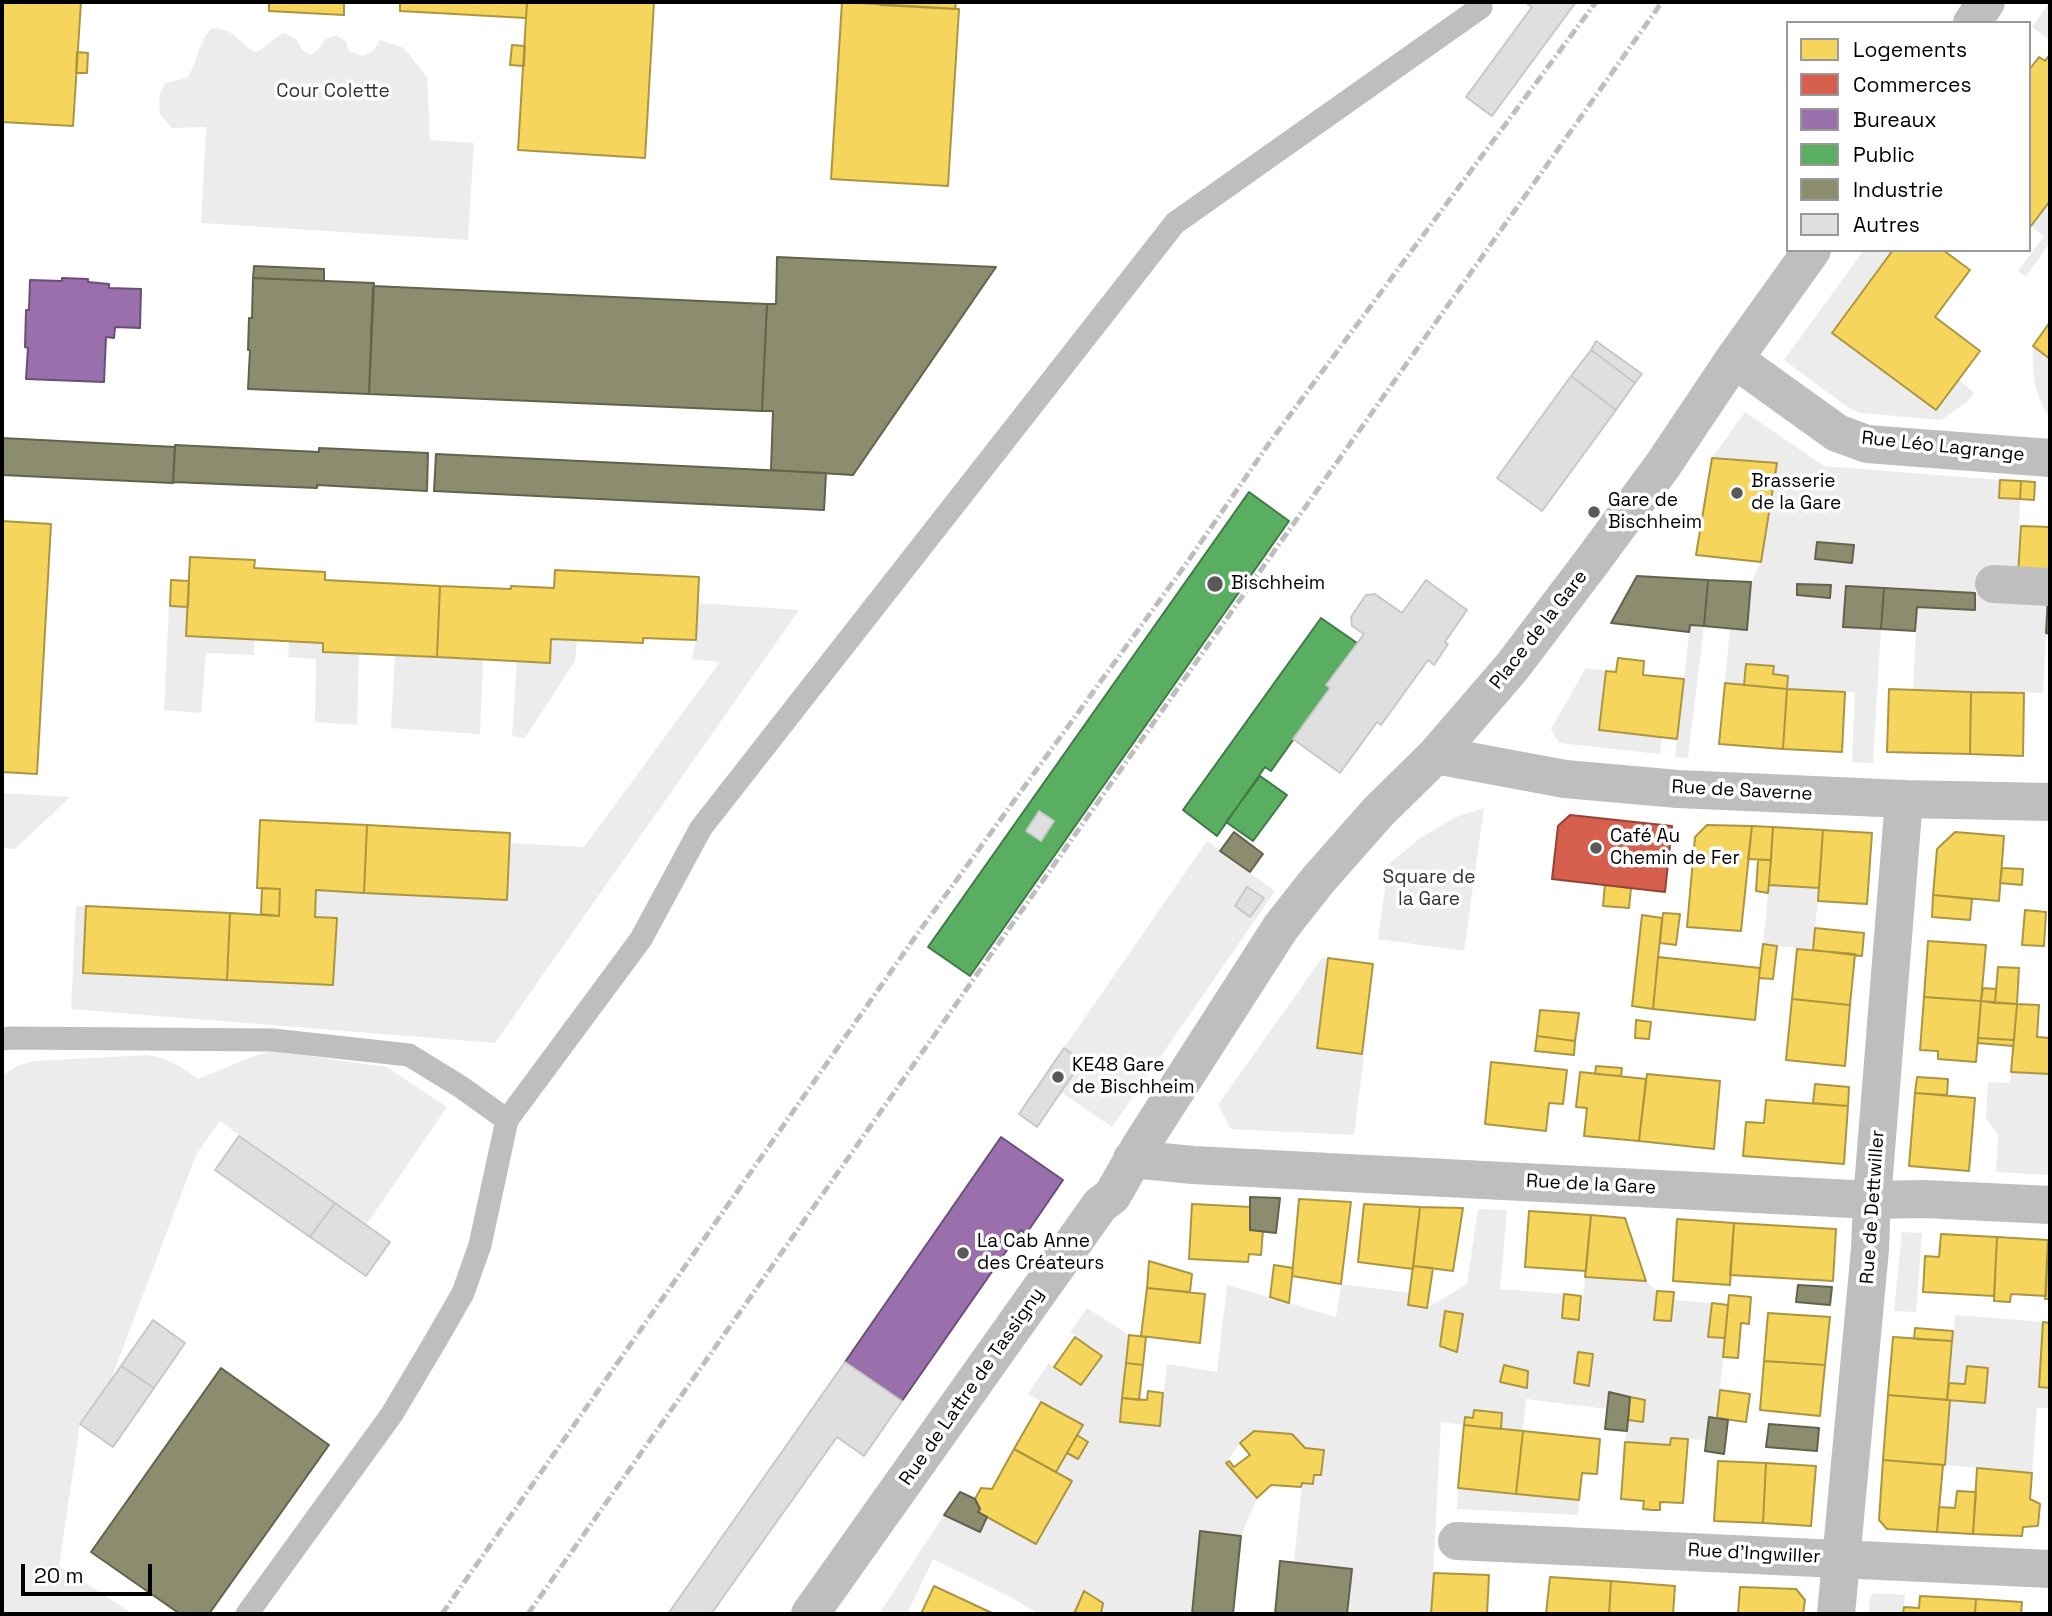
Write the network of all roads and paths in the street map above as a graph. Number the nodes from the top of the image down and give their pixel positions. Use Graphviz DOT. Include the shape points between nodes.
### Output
graph roads {
  1 [pos="1986,2"];
  2 [pos="1480,7"];
  3 [pos="1973,21"];
  4 [pos="1811,252"];
  5 [pos="1734,359"];
  6 [pos="2050,458"];
  7 [pos="1994,584"];
  8 [pos="2050,587"];
  9 [pos="1436,755"];
  10 [pos="1904,799"];
  11 [pos="2050,803"];
  12 [pos="1318,880"];
  13 [pos="2,1039"];
  14 [pos="507,1120"];
  15 [pos="1132,1160"];
  16 [pos="1872,1200"];
  17 [pos="2050,1206"];
  18 [pos="1457,1541"];
  19 [pos="1842,1558"];
  20 [pos="2050,1569"];
  21 [pos="247,1614"];
  22 [pos="810,1614"];
  23 [pos="1836,1614"];
  1 -- 3 [label="street"];
  2 -- 14 [label="lane" via="1175,223 701,828 641,939"];
  4 -- 5 [label="street, Place de la Gare"];
  5 -- 6 [label="street, Rue Léo Lagrange" via="1837,433 1867,444"];
  5 -- 9 [label="street, Place de la Gare" via="1594,560 1512,667"];
  7 -- 8 [label="street"];
  9 -- 10 [label="street, Rue de Saverne" via="1577,780"];
  9 -- 12 [label="street, Place de la Gare"];
  10 -- 11 [label="street, Rue de Saverne"];
  10 -- 16 [label="street, Rue de Dettwiller"];
  12 -- 15 [label="street, Rue de Lattre de Tassigny" via="1281,927"];
  13 -- 14 [label="lane" via="273,1040 409,1055"];
  14 -- 21 [label="lane" via="481,1245 463,1293 392,1414"];
  15 -- 16 [label="street, Rue de la Gare"];
  15 -- 22 [label="street, Rue de Lattre de Tassigny" via="1112,1196 1100,1205"];
  16 -- 17 [label="street, Rue de la Gare"];
  16 -- 19 [label="street, Rue de Dettwiller"];
  18 -- 19 [label="street, Rue d'Ingwiller"];
  19 -- 20 [label="street, Rue d'Ingwiller"];
  19 -- 23 [label="street, Rue de Dettwiller"];
}
